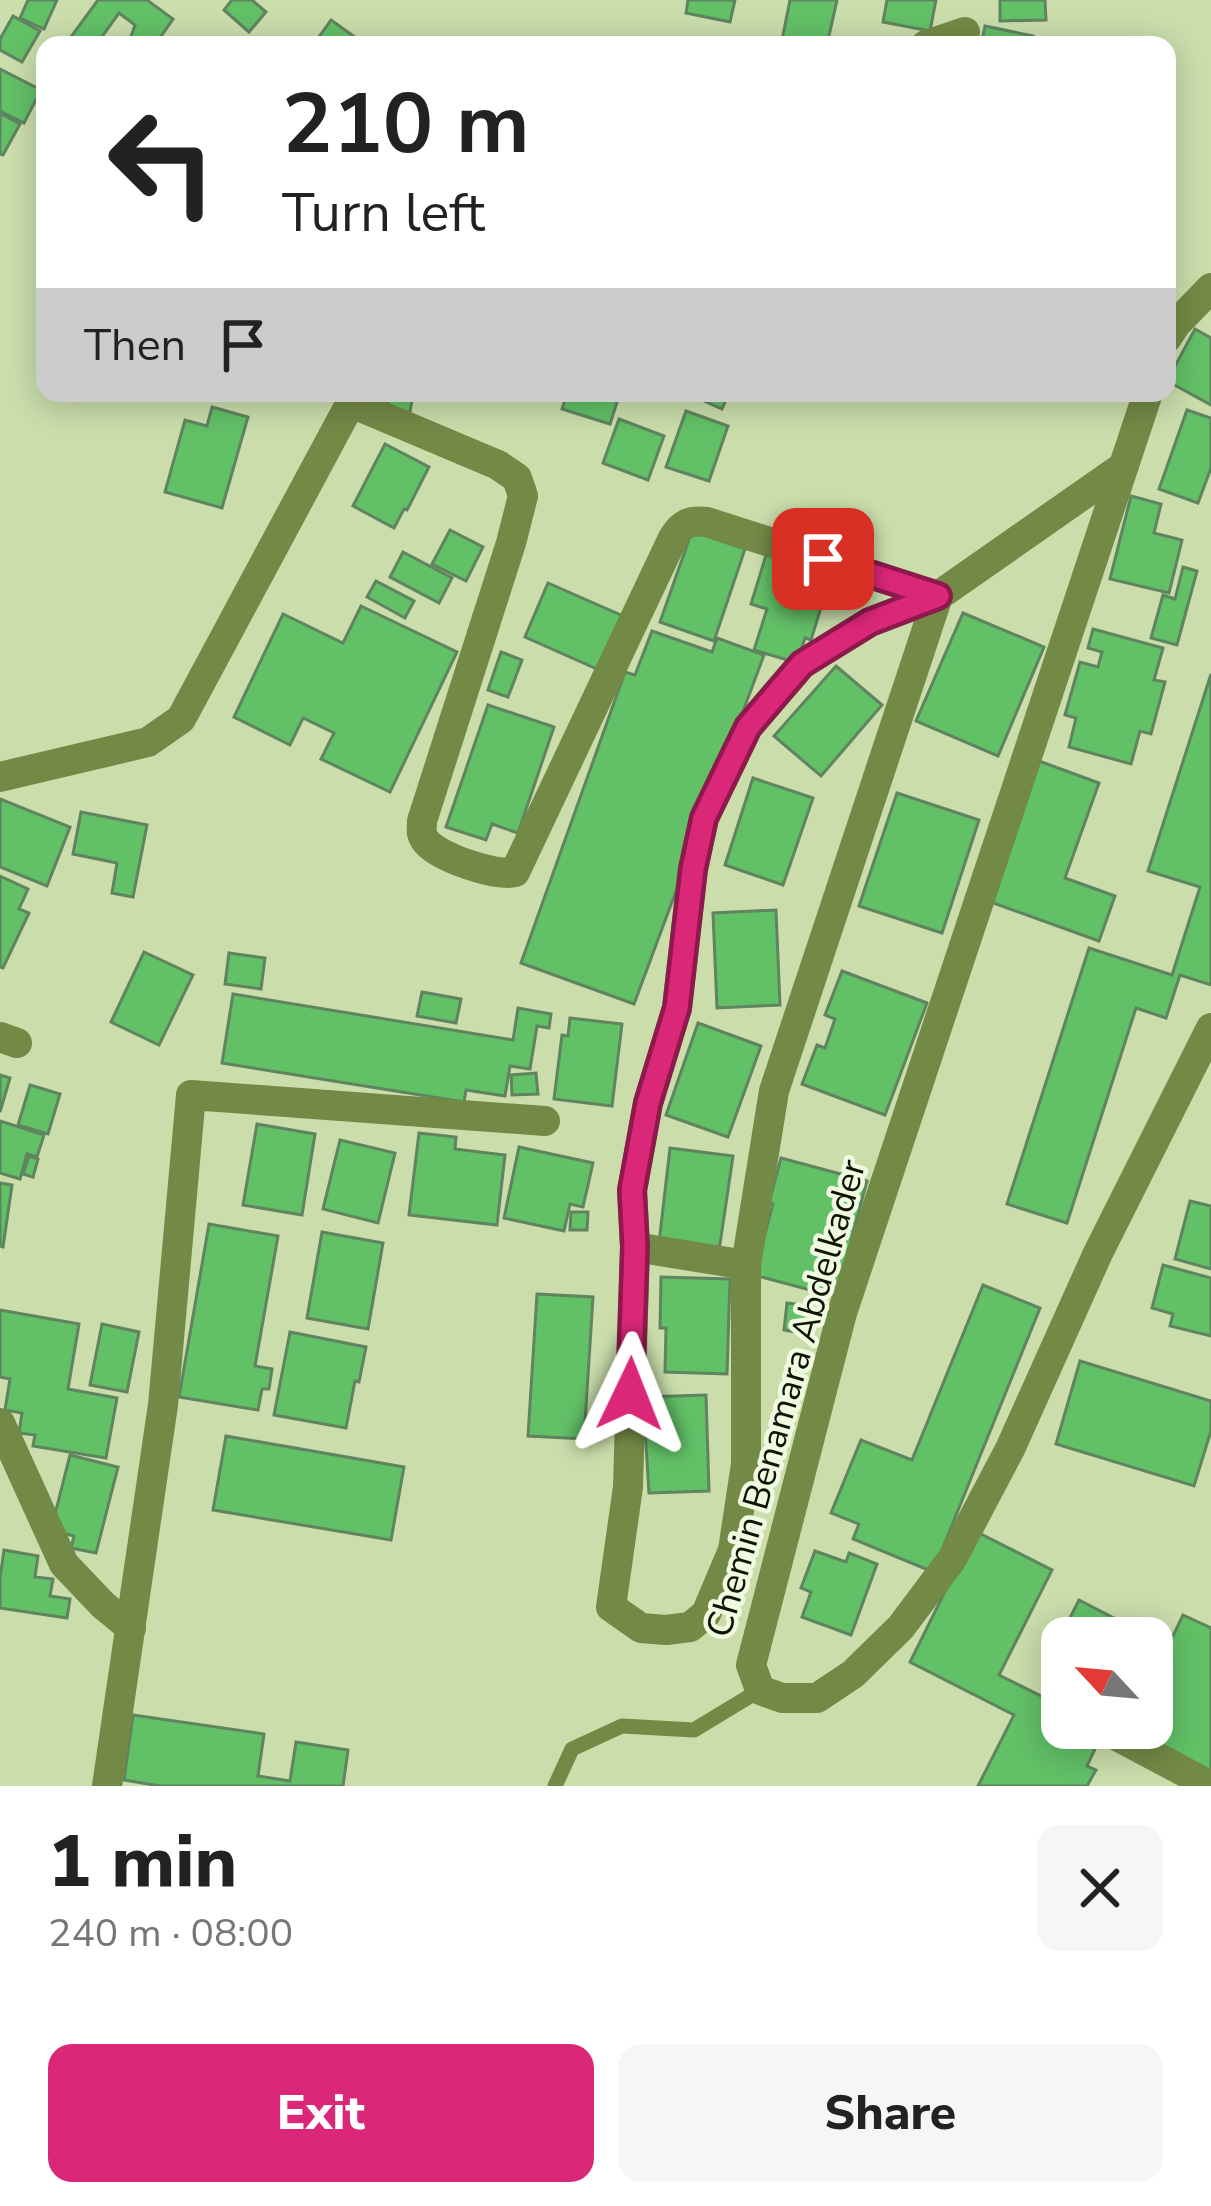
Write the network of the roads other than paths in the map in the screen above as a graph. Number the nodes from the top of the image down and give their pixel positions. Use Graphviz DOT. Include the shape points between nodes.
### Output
graph roads {
  1 [pos="965,32"];
  2 [pos="953,36"];
  3 [pos="1211,288"];
  4 [pos="1176,324"];
  5 [pos="352,402"];
  6 [pos="363,402"];
  7 [pos="1145,402"];
  8 [pos="1124,466"];
  9 [pos="938,596"];
  10 [pos="0,777"];
  11 [pos="1211,1028"];
  12 [pos="545,1121"];
  13 [pos="635,1247"];
  14 [pos="746,1265"];
  15 [pos="0,1423"];
  16 [pos="131,1628"];
  17 [pos="760,1690"];
  18 [pos="1141,1749"];
  19 [pos="107,1786"];
  20 [pos="555,1786"];
  21 [pos="1211,1786"];
  1 -- 2 [label="street"];
  3 -- 4 [label="street"];
  5 -- 10 [label="street" via="181,719 148,742"];
  6 -- 9 [label="street" via="497,465 517,478 523,496 422,821 427,843 458,860 514,872 666,551 692,520"];
  7 -- 8 [label="street, Chemin Benamara Abdelkader"];
  8 -- 9 [label="street"];
  8 -- 17 [label="street, Chemin Benamara Abdelkader" via="842,1313 751,1665"];
  9 -- 13 [label="street" via="870,622 802,664 748,727 704,818 677,1008 632,1190"];
  9 -- 14 [label="street" via="774,1091"];
  11 -- 17 [label="street, Chemin Benamara Abdelkader" via="952,1559 853,1674 817,1698"];
  12 -- 16 [label="street" via="190,1094 163,1405"];
  13 -- 14 [label="street"];
  13 -- 14 [label="street" via="628,1487 611,1606 641,1628 690,1627 706,1614 733,1550 746,1465"];
  15 -- 16 [label="street" via="64,1564"];
  16 -- 19 [label="street"];
  17 -- 20 [label="lane" via="694,1730 622,1726 572,1749"];
  18 -- 21 [label="street"];
}
